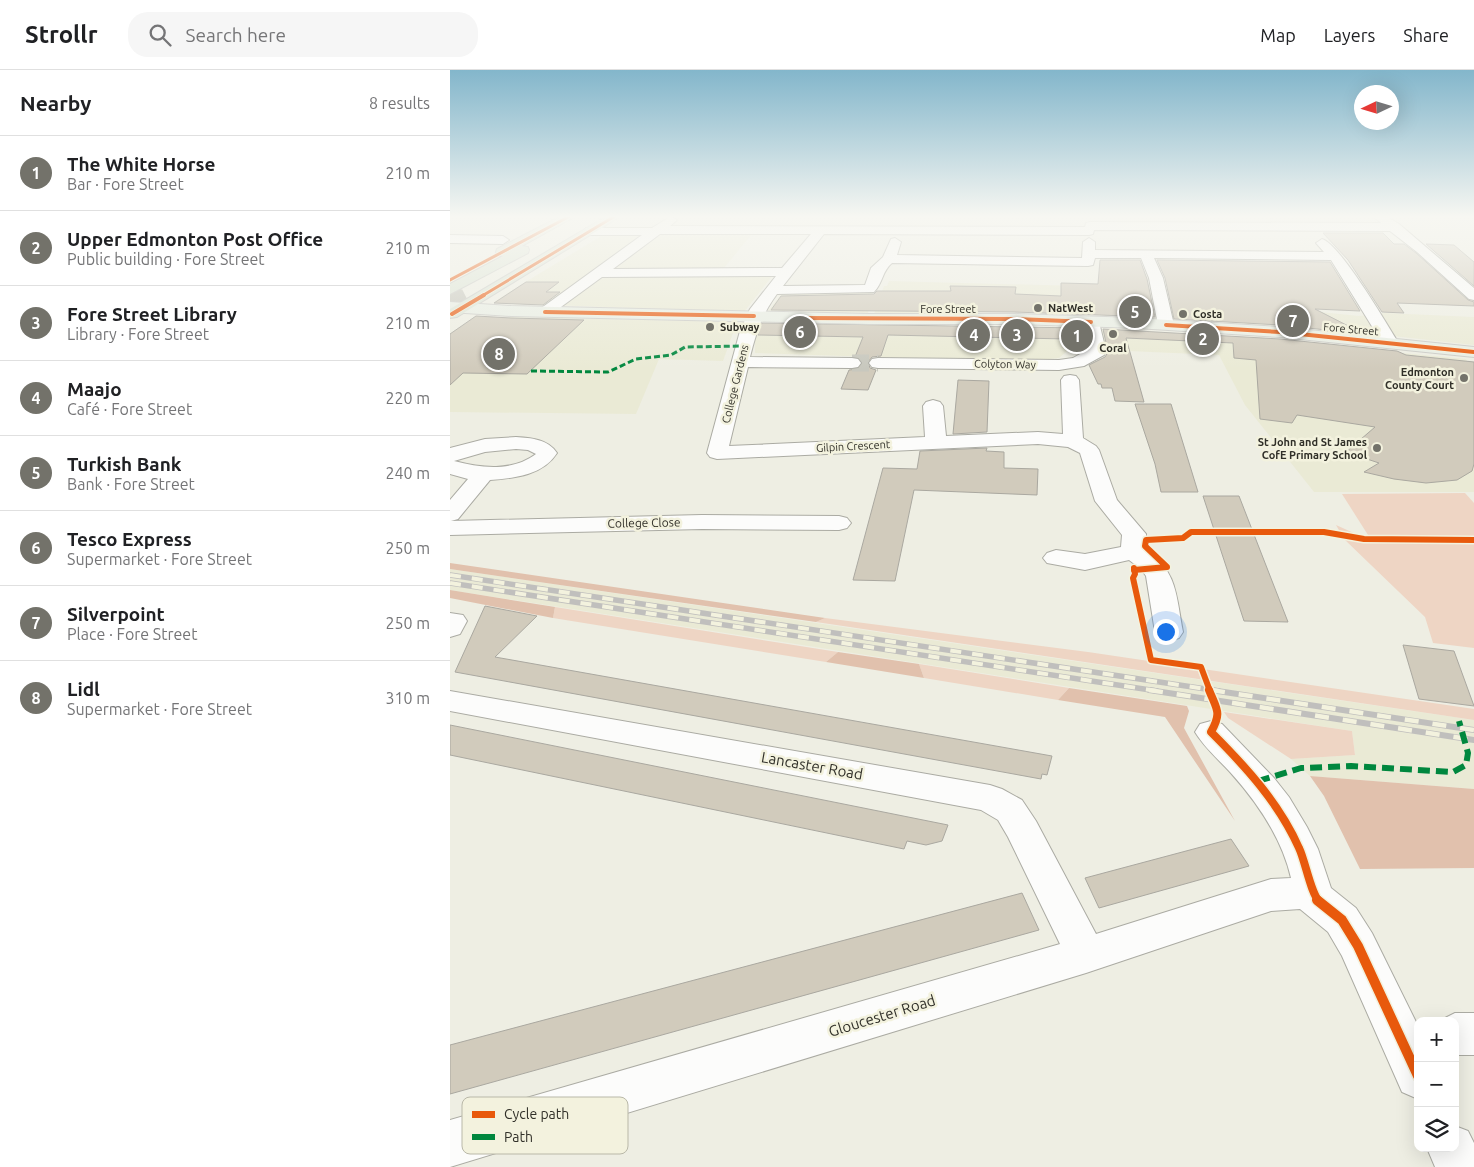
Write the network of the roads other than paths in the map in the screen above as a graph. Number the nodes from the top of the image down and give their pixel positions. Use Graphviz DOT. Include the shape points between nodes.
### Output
graph roads {
  1 [pos="474,267"];
  2 [pos="491,267"];
  3 [pos="520,267"];
  4 [pos="526,267"];
  5 [pos="607,267"];
  6 [pos="790,267"];
  7 [pos="879,267"];
  8 [pos="1151,267"];
  9 [pos="1342,267"];
  10 [pos="1444,267"];
  11 [pos="786,272"];
  12 [pos="599,273"];
  13 [pos="450,280"];
  14 [pos="450,290"];
  15 [pos="774,290"];
  16 [pos="1470,290"];
  17 [pos="454,308"];
  18 [pos="545,312"];
  19 [pos="754,316"];
  20 [pos="1091,322"];
  21 [pos="1166,325"];
  22 [pos="1390,342"];
  23 [pos="1474,352"];
  24 [pos="741,362"];
  25 [pos="852,363"];
  26 [pos="878,363"];
  27 [pos="1070,380"];
  28 [pos="933,406"];
  29 [pos="1073,441"];
  30 [pos="936,442"];
  31 [pos="717,453"];
  32 [pos="450,456"];
  33 [pos="450,467"];
  34 [pos="484,474"];
  35 [pos="450,514"];
  36 [pos="839,523"];
  37 [pos="450,528"];
  38 [pos="1133,552"];
  39 [pos="1056,558"];
  40 [pos="1170,632"];
  41 [pos="450,702"];
  42 [pos="1211,732"];
  43 [pos="1314,897"];
  44 [pos="1086,955"];
  45 [pos="1459,1034"];
  46 [pos="1474,1034"];
  47 [pos="1408,1035"];
  48 [pos="1415,1062"];
  49 [pos="608,1097"];
  50 [pos="462,1140"];
  51 [pos="450,1144"];
  52 [pos="1453,1152"];
  53 [pos="1460,1167"];
  1 -- 13 [label="highway"];
  2 -- 14 [label="highway"];
  3 -- 17 [label="highway"];
  4 -- 17 [label="highway"];
  5 -- 12 [label="street"];
  6 -- 11 [label="street, College Gardens"];
  7 -- 15 [label="street" via="869,289"];
  8 -- 21 [label="street"];
  9 -- 22 [label="street"];
  10 -- 16 [label="street"];
  11 -- 12 [label="street"];
  11 -- 15 [label="street, College Gardens"];
  12 -- 18 [label="street"];
  15 -- 19 [label="street, College Gardens"];
  17 -- 18 [label="main road, Fore Street"];
  18 -- 19 [label="main road, Fore Street"];
  19 -- 20 [label="main road, Fore Street"];
  19 -- 24 [label="street, College Gardens"];
  20 -- 21 [label="main road, Fore Street"];
  20 -- 26 [label="street, Colyton Way" via="1094,354 1078,362 1059,365"];
  21 -- 22 [label="main road, Fore Street"];
  22 -- 23 [label="main road, Fore Street"];
  24 -- 25 [label="street"];
  24 -- 31 [label="street, College Gardens"];
  27 -- 29 [label="street"];
  28 -- 30 [label="street"];
  29 -- 30 [label="street, Gilpin Crescent" via="1055,438"];
  29 -- 38 [label="street" via="1089,450 1106,501 1134,534"];
  30 -- 31 [label="street, Gilpin Crescent"];
  32 -- 34 [label="street" via="465,450 504,444 534,446 547,453 534,465"];
  33 -- 34 [label="street"];
  34 -- 35 [label="street"];
  36 -- 37 [label="street, College Close" via="702,522"];
  38 -- 39 [label="street" via="1085,562"];
  38 -- 40 [label="street" via="1160,576"];
  41 -- 44 [label="street, Lancaster Road" via="990,798 1010,810 1024,831"];
  42 -- 43 [label="street" via="1258,781 1292,832"];
  43 -- 44 [label="street, Gloucester Road" via="1300,893 1271,895"];
  43 -- 47 [label="street" via="1342,920"];
  44 -- 49 [label="street, Gloucester Road"];
  45 -- 46 [label="street"];
  47 -- 48 [label="street"];
  50 -- 51 [label="street, Gloucester Road"];
  52 -- 53 [label="street"];
}
